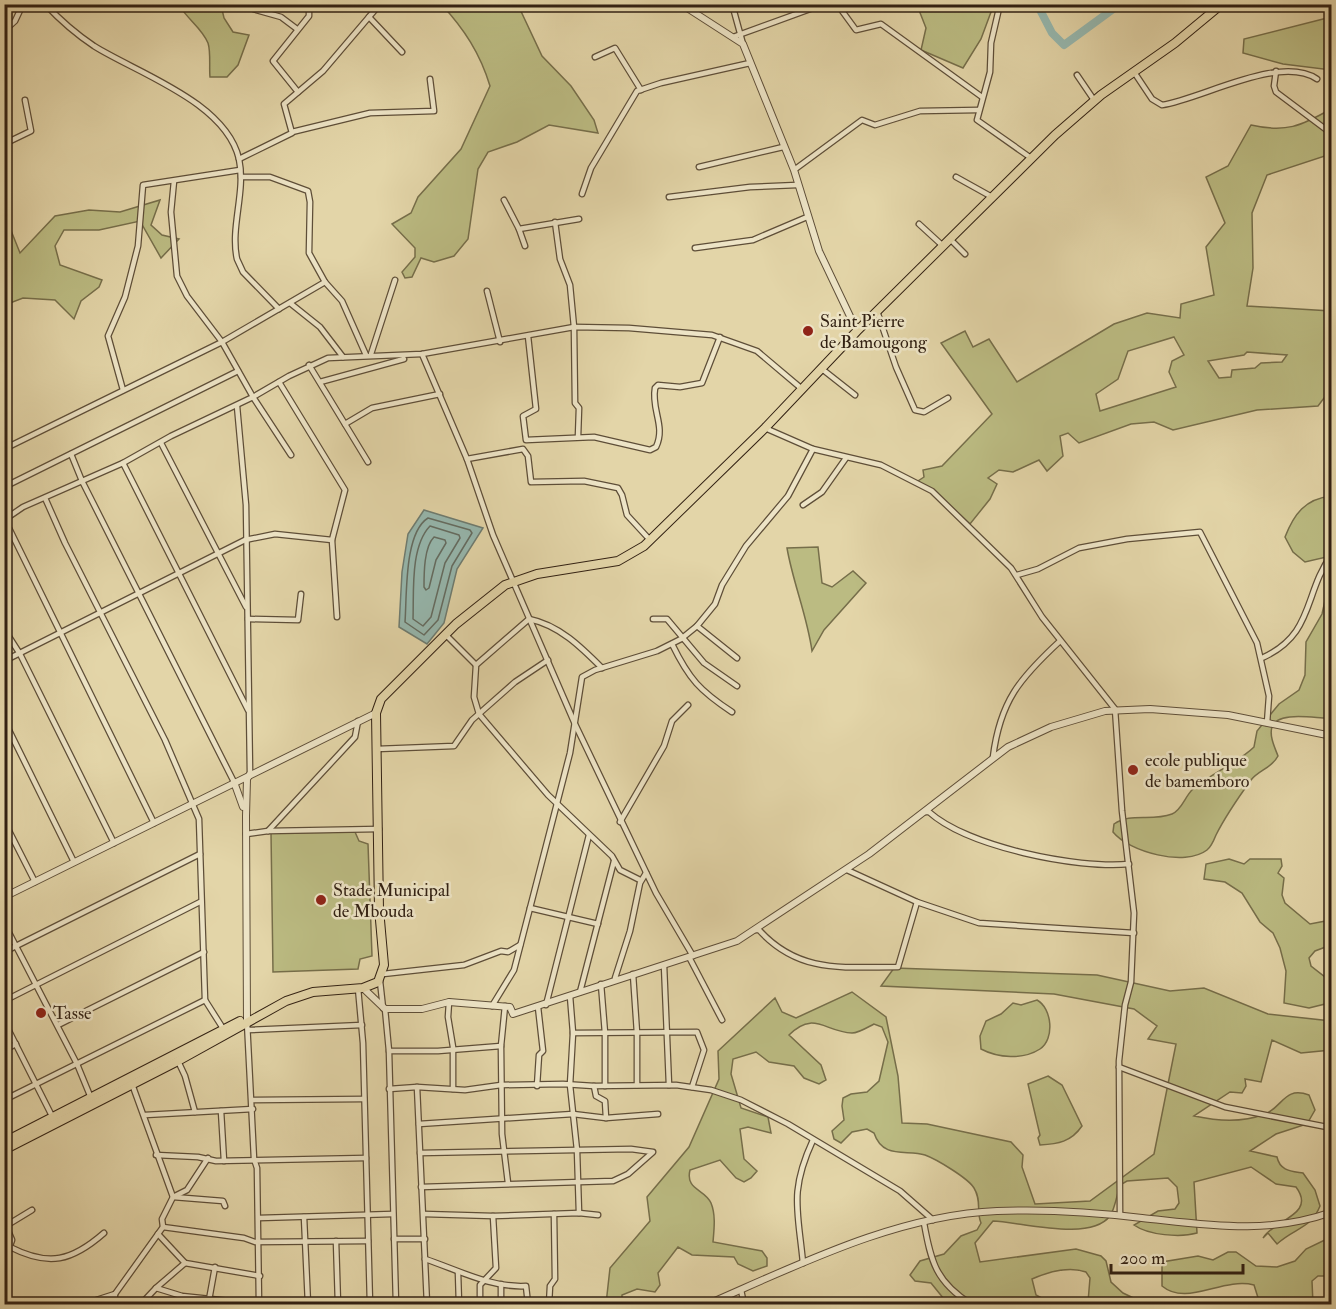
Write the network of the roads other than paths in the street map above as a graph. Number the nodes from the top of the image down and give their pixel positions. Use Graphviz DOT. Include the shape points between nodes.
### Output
graph roads {
  1 [pos="23,4"];
  2 [pos="45,4"];
  3 [pos="301,4"];
  4 [pos="380,4"];
  5 [pos="732,4"];
  6 [pos="824,4"];
  7 [pos="837,4"];
  8 [pos="1000,4"];
  9 [pos="1222,4"];
  10 [pos="686,6"];
  11 [pos="254,9"];
  12 [pos="369,17"];
  13 [pos="297,29"];
  14 [pos="4,31"];
  15 [pos="740,34"];
  16 [pos="733,37"];
  17 [pos="743,44"];
  18 [pos="402,52"];
  19 [pos="595,57"];
  20 [pos="750,63"];
  21 [pos="1275,71"];
  22 [pos="1134,72"];
  23 [pos="1077,75"];
  24 [pos="430,79"];
  25 [pos="1317,79"];
  26 [pos="641,90"];
  27 [pos="298,92"];
  28 [pos="982,97"];
  29 [pos="25,100"];
  30 [pos="1094,100"];
  31 [pos="978,110"];
  32 [pos="292,132"];
  33 [pos="1332,134"];
  34 [pos="4,144"];
  35 [pos="783,147"];
  36 [pos="1031,158"];
  37 [pos="239,159"];
  38 [pos="699,167"];
  39 [pos="240,170"];
  40 [pos="794,170"];
  41 [pos="241,177"];
  42 [pos="956,177"];
  43 [pos="174,181"];
  44 [pos="797,185"];
  45 [pos="582,194"];
  46 [pos="669,197"];
  47 [pos="992,197"];
  48 [pos="504,200"];
  49 [pos="807,217"];
  50 [pos="579,219"];
  51 [pos="555,222"];
  52 [pos="919,224"];
  53 [pos="519,230"];
  54 [pos="950,239"];
  55 [pos="525,246"];
  56 [pos="943,246"];
  57 [pos="695,249"];
  58 [pos="965,254"];
  59 [pos="395,280"];
  60 [pos="325,282"];
  61 [pos="487,291"];
  62 [pos="290,303"];
  63 [pos="279,309"];
  64 [pos="877,311"];
  65 [pos="574,327"];
  66 [pos="857,331"];
  67 [pos="528,336"];
  68 [pos="720,337"];
  69 [pos="222,342"];
  70 [pos="500,342"];
  71 [pos="422,354"];
  72 [pos="368,355"];
  73 [pos="343,357"];
  74 [pos="404,359"];
  75 [pos="309,365"];
  76 [pos="822,369"];
  77 [pos="238,371"];
  78 [pos="279,382"];
  79 [pos="320,382"];
  80 [pos="802,389"];
  81 [pos="123,390"];
  82 [pos="440,394"];
  83 [pos="855,395"];
  84 [pos="253,397"];
  85 [pos="948,398"];
  86 [pos="237,406"];
  87 [pos="345,424"];
  88 [pos="765,428"];
  89 [pos="578,437"];
  90 [pos="161,443"];
  91 [pos="4,449"];
  92 [pos="813,449"];
  93 [pos="71,454"];
  94 [pos="291,455"];
  95 [pos="846,458"];
  96 [pos="467,459"];
  97 [pos="368,462"];
  98 [pos="123,463"];
  99 [pos="82,481"];
  100 [pos="4,487"];
  101 [pos="45,498"];
  102 [pos="803,505"];
  103 [pos="5,519"];
  104 [pos="245,540"];
  105 [pos="332,540"];
  106 [pos="651,540"];
  107 [pos="219,554"];
  108 [pos="1332,554"];
  109 [pos="180,574"];
  110 [pos="1017,575"];
  111 [pos="513,581"];
  112 [pos="140,594"];
  113 [pos="301,594"];
  114 [pos="247,610"];
  115 [pos="100,613"];
  116 [pos="338,617"];
  117 [pos="248,619"];
  118 [pos="529,619"];
  119 [pos="653,619"];
  120 [pos="697,626"];
  121 [pos="4,629"];
  122 [pos="60,634"];
  123 [pos="445,635"];
  124 [pos="681,639"];
  125 [pos="1060,641"];
  126 [pos="672,644"];
  127 [pos="20,654"];
  128 [pos="737,658"];
  129 [pos="1262,658"];
  130 [pos="548,660"];
  131 [pos="4,662"];
  132 [pos="476,664"];
  133 [pos="602,668"];
  134 [pos="737,686"];
  135 [pos="688,705"];
  136 [pos="1115,709"];
  137 [pos="249,712"];
  138 [pos="732,712"];
  139 [pos="376,713"];
  140 [pos="479,714"];
  141 [pos="4,720"];
  142 [pos="357,721"];
  143 [pos="1267,723"];
  144 [pos="575,724"];
  145 [pos="1332,736"];
  146 [pos="377,750"];
  147 [pos="993,757"];
  148 [pos="250,773"];
  149 [pos="234,782"];
  150 [pos="193,802"];
  151 [pos="556,804"];
  152 [pos="924,812"];
  153 [pos="246,816"];
  154 [pos="4,821"];
  155 [pos="620,822"];
  156 [pos="154,823"];
  157 [pos="379,830"];
  158 [pos="268,831"];
  159 [pos="246,834"];
  160 [pos="589,835"];
  161 [pos="114,843"];
  162 [pos="201,855"];
  163 [pos="614,860"];
  164 [pos="74,862"];
  165 [pos="1129,864"];
  166 [pos="847,870"];
  167 [pos="646,873"];
  168 [pos="640,880"];
  169 [pos="35,882"];
  170 [pos="4,897"];
  171 [pos="200,902"];
  172 [pos="916,902"];
  173 [pos="530,908"];
  174 [pos="568,917"];
  175 [pos="4,923"];
  176 [pos="598,924"];
  177 [pos="754,930"];
  178 [pos="1134,933"];
  179 [pos="520,945"];
  180 [pos="16,946"];
  181 [pos="4,952"];
  182 [pos="204,952"];
  183 [pos="691,956"];
  184 [pos="664,965"];
  185 [pos="633,974"];
  186 [pos="381,977"];
  187 [pos="615,978"];
  188 [pos="37,984"];
  189 [pos="600,984"];
  190 [pos="361,988"];
  191 [pos="580,992"];
  192 [pos="570,996"];
  193 [pos="205,1000"];
  194 [pos="4,1001"];
  195 [pos="449,1002"];
  196 [pos="546,1005"];
  197 [pos="492,1006"];
  198 [pos="506,1006"];
  199 [pos="538,1007"];
  200 [pos="384,1008"];
  201 [pos="722,1020"];
  202 [pos="4,1021"];
  203 [pos="248,1023"];
  204 [pos="58,1024"];
  205 [pos="362,1025"];
  206 [pos="224,1030"];
  207 [pos="668,1032"];
  208 [pos="573,1033"];
  209 [pos="605,1033"];
  210 [pos="637,1033"];
  211 [pos="16,1044"];
  212 [pos="501,1046"];
  213 [pos="4,1050"];
  214 [pos="453,1050"];
  215 [pos="389,1051"];
  216 [pos="177,1059"];
  217 [pos="77,1064"];
  218 [pos="1119,1067"];
  219 [pos="131,1082"];
  220 [pos="36,1084"];
  221 [pos="501,1085"];
  222 [pos="570,1085"];
  223 [pos="637,1085"];
  224 [pos="669,1085"];
  225 [pos="537,1086"];
  226 [pos="594,1086"];
  227 [pos="605,1086"];
  228 [pos="417,1087"];
  229 [pos="692,1087"];
  230 [pos="389,1089"];
  231 [pos="453,1089"];
  232 [pos="364,1099"];
  233 [pos="4,1100"];
  234 [pos="252,1100"];
  235 [pos="93,1101"];
  236 [pos="253,1109"];
  237 [pos="221,1111"];
  238 [pos="195,1112"];
  239 [pos="145,1114"];
  240 [pos="573,1114"];
  241 [pos="658,1114"];
  242 [pos="53,1118"];
  243 [pos="606,1118"];
  244 [pos="503,1119"];
  245 [pos="419,1124"];
  246 [pos="1332,1128"];
  247 [pos="813,1140"];
  248 [pos="4,1142"];
  249 [pos="4,1150"];
  250 [pos="577,1150"];
  251 [pos="504,1152"];
  252 [pos="420,1153"];
  253 [pos="156,1155"];
  254 [pos="208,1158"];
  255 [pos="366,1158"];
  256 [pos="254,1159"];
  257 [pos="224,1161"];
  258 [pos="508,1183"];
  259 [pos="578,1183"];
  260 [pos="421,1187"];
  261 [pos="173,1197"];
  262 [pos="225,1206"];
  263 [pos="32,1210"];
  264 [pos="1332,1212"];
  265 [pos="579,1213"];
  266 [pos="393,1214"];
  267 [pos="424,1214"];
  268 [pos="554,1214"];
  269 [pos="367,1215"];
  270 [pos="598,1215"];
  271 [pos="1120,1215"];
  272 [pos="493,1216"];
  273 [pos="304,1217"];
  274 [pos="259,1218"];
  275 [pos="934,1221"];
  276 [pos="924,1223"];
  277 [pos="5,1227"];
  278 [pos="163,1227"];
  279 [pos="104,1233"];
  280 [pos="158,1234"];
  281 [pos="394,1239"];
  282 [pos="425,1239"];
  283 [pos="368,1240"];
  284 [pos="306,1241"];
  285 [pos="336,1241"];
  286 [pos="259,1242"];
  287 [pos="10,1247"];
  288 [pos="425,1259"];
  289 [pos="4,1263"];
  290 [pos="184,1263"];
  291 [pos="803,1263"];
  292 [pos="215,1267"];
  293 [pos="458,1272"];
  294 [pos="260,1276"];
  295 [pos="483,1280"];
  296 [pos="501,1284"];
  297 [pos="156,1288"];
  298 [pos="741,1290"];
  299 [pos="115,1294"];
  300 [pos="209,1299"];
  301 [pos="84,1305"];
  302 [pos="114,1305"];
  303 [pos="141,1305"];
  304 [pos="258,1305"];
  305 [pos="308,1305"];
  306 [pos="338,1305"];
  307 [pos="370,1305"];
  308 [pos="396,1305"];
  309 [pos="427,1305"];
  310 [pos="459,1305"];
  311 [pos="480,1305"];
  312 [pos="501,1305"];
  313 [pos="528,1305"];
  314 [pos="549,1305"];
  315 [pos="708,1305"];
  316 [pos="744,1305"];
  317 [pos="971,1305"];
  1 -- 14 [label="street" via="15,21"];
  2 -- 37 [label="street" via="95,46 192,99 230,140"];
  3 -- 13 [label="street" via="309,13"];
  4 -- 12 [label="street"];
  5 -- 15 [label="street"];
  6 -- 15 [label="street"];
  7 -- 28 [label="street" via="856,30 881,24"];
  8 -- 28 [label="street" via="990,43 990,72"];
  9 -- 22 [label="main road"];
  10 -- 16 [label="street"];
  11 -- 13 [label="street" via="281,17"];
  12 -- 18 [label="street"];
  12 -- 27 [label="street" via="323,71"];
  13 -- 27 [label="street" via="273,61"];
  15 -- 16 [label="street"];
  15 -- 17 [label="street"];
  16 -- 17 [label="street"];
  17 -- 20 [label="street"];
  19 -- 26 [label="street" via="615,48"];
  20 -- 26 [label="street"];
  20 -- 35 [label="street"];
  21 -- 22 [label="street" via="1162,105 1152,99"];
  21 -- 25 [label="street" via="1308,74"];
  21 -- 33 [label="street" via="1276,92"];
  22 -- 30 [label="main road"];
  23 -- 30 [label="street"];
  24 -- 32 [label="street" via="434,111 370,113"];
  26 -- 45 [label="street" via="632,96 591,168"];
  27 -- 32 [label="street" via="284,104"];
  28 -- 31 [label="street"];
  29 -- 34 [label="street" via="32,131"];
  30 -- 36 [label="main road"];
  31 -- 36 [label="street" via="979,124 1002,135"];
  31 -- 40 [label="street" via="920,111 874,125 862,120"];
  32 -- 37 [label="street"];
  35 -- 38 [label="street"];
  35 -- 40 [label="street"];
  36 -- 47 [label="main road"];
  37 -- 39 [label="street"];
  39 -- 41 [label="street"];
  39 -- 43 [label="street"];
  40 -- 44 [label="street"];
  41 -- 60 [label="street" via="270,177 308,190 309,253"];
  41 -- 63 [label="street" via="237,259 243,272"];
  42 -- 47 [label="street"];
  43 -- 69 [label="street" via="171,212 177,276 187,296"];
  43 -- 81 [label="street" via="145,184 142,188 136,254 125,297 108,336"];
  44 -- 46 [label="street"];
  44 -- 49 [label="street"];
  47 -- 54 [label="main road"];
  48 -- 53 [label="street"];
  49 -- 57 [label="street" via="753,240"];
  49 -- 66 [label="street"];
  50 -- 51 [label="street"];
  51 -- 53 [label="street"];
  51 -- 65 [label="street" via="560,259 570,285"];
  52 -- 56 [label="street"];
  53 -- 55 [label="street"];
  54 -- 56 [label="main road"];
  54 -- 58 [label="street"];
  56 -- 64 [label="main road"];
  59 -- 72 [label="street"];
  60 -- 62 [label="street"];
  60 -- 72 [label="street" via="342,301"];
  61 -- 70 [label="street"];
  62 -- 63 [label="street"];
  62 -- 73 [label="street" via="320,327"];
  63 -- 69 [label="street"];
  64 -- 66 [label="main road"];
  64 -- 85 [label="street" via="915,410 924,412"];
  65 -- 67 [label="street"];
  65 -- 68 [label="street"];
  65 -- 89 [label="street"];
  66 -- 76 [label="main road"];
  67 -- 70 [label="street"];
  67 -- 89 [label="street" via="536,409 523,416 525,439"];
  68 -- 80 [label="street" via="757,351"];
  68 -- 89 [label="street" via="702,383 655,388 654,405 661,432 653,450 600,437"];
  69 -- 77 [label="street"];
  69 -- 81 [label="street"];
  70 -- 71 [label="street"];
  71 -- 72 [label="street"];
  71 -- 82 [label="street"];
  72 -- 73 [label="street"];
  73 -- 75 [label="street"];
  74 -- 79 [label="street"];
  75 -- 78 [label="street"];
  75 -- 79 [label="street"];
  76 -- 80 [label="main road"];
  76 -- 83 [label="street"];
  77 -- 84 [label="street"];
  77 -- 93 [label="street"];
  78 -- 84 [label="street"];
  78 -- 105 [label="street" via="345,490"];
  79 -- 87 [label="street"];
  80 -- 88 [label="main road"];
  81 -- 91 [label="street"];
  82 -- 87 [label="street" via="372,408"];
  82 -- 96 [label="street"];
  84 -- 86 [label="street"];
  84 -- 94 [label="street"];
  86 -- 90 [label="street"];
  86 -- 104 [label="street" via="246,505"];
  87 -- 97 [label="street"];
  88 -- 92 [label="street"];
  88 -- 106 [label="main road"];
  90 -- 98 [label="street"];
  90 -- 107 [label="street"];
  92 -- 95 [label="street"];
  92 -- 120 [label="street" via="788,496 746,546 715,604"];
  93 -- 99 [label="street"];
  93 -- 100 [label="street"];
  95 -- 102 [label="street" via="822,492"];
  95 -- 110 [label="street" via="881,465 932,491"];
  96 -- 106 [label="street" via="523,449 528,456 531,482 584,481 618,488 627,515"];
  96 -- 111 [label="street"];
  98 -- 99 [label="street"];
  98 -- 109 [label="street"];
  99 -- 101 [label="street"];
  99 -- 112 [label="street"];
  101 -- 103 [label="street"];
  101 -- 115 [label="street"];
  103 -- 122 [label="street"];
  104 -- 105 [label="street" via="275,534"];
  104 -- 107 [label="street"];
  104 -- 114 [label="street"];
  105 -- 116 [label="street"];
  106 -- 111 [label="main road" via="623,559"];
  107 -- 109 [label="street"];
  107 -- 114 [label="street"];
  108 -- 129 [label="street" via="1290,640"];
  109 -- 112 [label="street"];
  109 -- 137 [label="street"];
  110 -- 125 [label="street"];
  110 -- 129 [label="street" via="1079,548 1200,532 1253,632"];
  111 -- 118 [label="street"];
  111 -- 123 [label="main road" via="469,612"];
  112 -- 115 [label="street"];
  112 -- 149 [label="street"];
  113 -- 117 [label="street" via="298,620"];
  114 -- 117 [label="street"];
  115 -- 122 [label="street"];
  115 -- 150 [label="street"];
  117 -- 137 [label="street"];
  118 -- 130 [label="street"];
  118 -- 132 [label="street"];
  118 -- 133 [label="street" via="555,628"];
  119 -- 124 [label="street" via="665,618"];
  120 -- 124 [label="street"];
  120 -- 128 [label="street"];
  121 -- 127 [label="street"];
  122 -- 127 [label="street"];
  122 -- 156 [label="street"];
  123 -- 132 [label="street"];
  123 -- 139 [label="main road" via="381,699"];
  124 -- 126 [label="street"];
  124 -- 134 [label="street" via="710,668"];
  125 -- 136 [label="street"];
  125 -- 147 [label="street" via="1028,672 1008,700 997,728"];
  126 -- 133 [label="street"];
  126 -- 138 [label="street" via="692,681"];
  127 -- 131 [label="street"];
  127 -- 161 [label="street"];
  129 -- 143 [label="street" via="1269,696"];
  130 -- 140 [label="street" via="515,682"];
  130 -- 144 [label="street"];
  132 -- 140 [label="street" via="474,697"];
  133 -- 144 [label="street" via="582,677"];
  135 -- 155 [label="street" via="672,721 664,746"];
  136 -- 143 [label="street" via="1214,713"];
  136 -- 147 [label="street" via="1036,732"];
  136 -- 165 [label="street"];
  137 -- 148 [label="street"];
  139 -- 142 [label="street"];
  139 -- 146 [label="main road"];
  140 -- 146 [label="street" via="451,747"];
  140 -- 151 [label="street"];
  141 -- 164 [label="street"];
  142 -- 148 [label="street"];
  142 -- 158 [label="street" via="356,737"];
  143 -- 145 [label="street"];
  144 -- 151 [label="street"];
  144 -- 155 [label="street"];
  146 -- 157 [label="main road"];
  147 -- 152 [label="street"];
  148 -- 149 [label="street"];
  148 -- 153 [label="street"];
  149 -- 150 [label="street"];
  149 -- 153 [label="street"];
  150 -- 156 [label="street"];
  150 -- 162 [label="street" via="199,819"];
  151 -- 160 [label="street"];
  151 -- 173 [label="street"];
  152 -- 165 [label="street" via="954,829 1012,851 1089,863"];
  152 -- 166 [label="street"];
  153 -- 159 [label="street"];
  154 -- 169 [label="street"];
  155 -- 167 [label="street"];
  156 -- 161 [label="street"];
  157 -- 158 [label="street"];
  157 -- 186 [label="main road"];
  158 -- 159 [label="street"];
  159 -- 203 [label="street"];
  160 -- 163 [label="street"];
  160 -- 174 [label="street"];
  161 -- 164 [label="street"];
  162 -- 171 [label="street"];
  162 -- 180 [label="street"];
  163 -- 168 [label="street" via="620,870"];
  163 -- 176 [label="street"];
  164 -- 169 [label="street"];
  165 -- 178 [label="street"];
  166 -- 172 [label="street"];
  166 -- 177 [label="street"];
  167 -- 168 [label="street"];
  167 -- 183 [label="street"];
  168 -- 187 [label="street"];
  169 -- 170 [label="street"];
  171 -- 182 [label="street"];
  171 -- 188 [label="street"];
  172 -- 177 [label="street" via="898,967 838,967 804,962"];
  172 -- 178 [label="street" via="986,924"];
  173 -- 174 [label="street"];
  173 -- 179 [label="street"];
  174 -- 176 [label="street"];
  174 -- 196 [label="street"];
  175 -- 180 [label="street"];
  176 -- 191 [label="street"];
  177 -- 183 [label="street" via="727,946"];
  178 -- 218 [label="street"];
  179 -- 186 [label="street" via="464,965"];
  179 -- 197 [label="street" via="514,970"];
  180 -- 181 [label="street"];
  180 -- 188 [label="street"];
  182 -- 193 [label="street"];
  182 -- 204 [label="street"];
  183 -- 184 [label="street"];
  183 -- 201 [label="street"];
  184 -- 185 [label="street"];
  184 -- 207 [label="street"];
  185 -- 187 [label="street"];
  185 -- 210 [label="street"];
  186 -- 190 [label="main road"];
  186 -- 200 [label="street"];
  187 -- 189 [label="street"];
  188 -- 194 [label="street"];
  188 -- 204 [label="street"];
  189 -- 191 [label="street"];
  189 -- 209 [label="street"];
  190 -- 200 [label="street"];
  190 -- 203 [label="main road" via="306,994"];
  190 -- 205 [label="street"];
  191 -- 192 [label="street"];
  192 -- 196 [label="street"];
  192 -- 208 [label="street"];
  193 -- 206 [label="street"];
  193 -- 217 [label="street"];
  195 -- 197 [label="street"];
  195 -- 200 [label="street" via="422,1009"];
  195 -- 214 [label="street"];
  196 -- 199 [label="street"];
  197 -- 198 [label="street"];
  198 -- 199 [label="street" via="510,1006 513,1014"];
  198 -- 212 [label="street"];
  199 -- 225 [label="street" via="543,1051 538,1055"];
  200 -- 215 [label="street"];
  202 -- 211 [label="street"];
  203 -- 205 [label="street"];
  203 -- 206 [label="main road"];
  203 -- 216 [label="main road"];
  203 -- 234 [label="street"];
  204 -- 217 [label="street"];
  205 -- 232 [label="street"];
  206 -- 216 [label="main road"];
  207 -- 210 [label="street"];
  207 -- 224 [label="street"];
  207 -- 229 [label="street" via="697,1032 703,1044"];
  208 -- 209 [label="street"];
  208 -- 222 [label="street"];
  209 -- 210 [label="street"];
  209 -- 227 [label="street"];
  210 -- 223 [label="street"];
  211 -- 213 [label="street"];
  211 -- 220 [label="street"];
  212 -- 214 [label="street"];
  212 -- 221 [label="street"];
  214 -- 215 [label="street"];
  214 -- 231 [label="street"];
  215 -- 230 [label="street"];
  216 -- 219 [label="main road"];
  216 -- 238 [label="street"];
  217 -- 220 [label="street"];
  217 -- 235 [label="street"];
  218 -- 246 [label="street" via="1225,1107"];
  218 -- 271 [label="street"];
  219 -- 235 [label="main road"];
  219 -- 239 [label="street"];
  220 -- 233 [label="street"];
  220 -- 242 [label="street"];
  221 -- 225 [label="street"];
  221 -- 231 [label="street"];
  221 -- 244 [label="street"];
  222 -- 225 [label="street"];
  222 -- 226 [label="street"];
  222 -- 240 [label="street"];
  223 -- 224 [label="street"];
  223 -- 227 [label="street"];
  224 -- 229 [label="street"];
  226 -- 227 [label="street"];
  226 -- 243 [label="street" via="596,1096 605,1101"];
  228 -- 230 [label="street"];
  228 -- 231 [label="street"];
  228 -- 245 [label="street"];
  229 -- 247 [label="street" via="741,1100"];
  230 -- 266 [label="street"];
  232 -- 234 [label="street"];
  232 -- 255 [label="street"];
  234 -- 236 [label="street"];
  235 -- 242 [label="main road"];
  235 -- 249 [label="main road"];
  236 -- 237 [label="street"];
  236 -- 256 [label="street"];
  237 -- 238 [label="street"];
  237 -- 257 [label="street"];
  238 -- 239 [label="street"];
  239 -- 253 [label="street"];
  240 -- 243 [label="street"];
  240 -- 244 [label="street"];
  240 -- 250 [label="street"];
  241 -- 243 [label="street"];
  242 -- 248 [label="main road"];
  244 -- 245 [label="street"];
  244 -- 251 [label="street"];
  245 -- 252 [label="street"];
  247 -- 275 [label="street" via="900,1191"];
  247 -- 291 [label="street" via="800,1168 797,1194"];
  250 -- 251 [label="street"];
  250 -- 259 [label="street"];
  250 -- 259 [label="street" via="653,1152 620,1179"];
  251 -- 252 [label="street"];
  251 -- 258 [label="street"];
  252 -- 260 [label="street"];
  253 -- 254 [label="street"];
  253 -- 261 [label="street"];
  254 -- 257 [label="street"];
  254 -- 261 [label="street" via="187,1190"];
  255 -- 256 [label="street"];
  255 -- 269 [label="street"];
  256 -- 257 [label="street"];
  256 -- 274 [label="street"];
  258 -- 259 [label="street"];
  258 -- 260 [label="street"];
  259 -- 265 [label="street"];
  260 -- 267 [label="street"];
  261 -- 262 [label="street" via="223,1201"];
  261 -- 278 [label="street" via="162,1219"];
  263 -- 277 [label="street"];
  264 -- 271 [label="street" via="1295,1223 1257,1228"];
  265 -- 268 [label="street"];
  265 -- 270 [label="street"];
  266 -- 269 [label="street"];
  266 -- 281 [label="street"];
  267 -- 272 [label="street"];
  267 -- 282 [label="street"];
  268 -- 272 [label="street"];
  268 -- 314 [label="street" via="555,1279 549,1288"];
  269 -- 273 [label="street"];
  269 -- 283 [label="street"];
  271 -- 275 [label="street" via="1004,1211"];
  272 -- 295 [label="street" via="496,1268"];
  273 -- 274 [label="street"];
  273 -- 284 [label="street"];
  274 -- 286 [label="street"];
  275 -- 276 [label="street"];
  276 -- 291 [label="street" via="858,1241"];
  276 -- 317 [label="street" via="934,1268 949,1288"];
  277 -- 287 [label="street" via="11,1235"];
  278 -- 280 [label="street"];
  278 -- 286 [label="street"];
  279 -- 287 [label="street" via="82,1250 60,1257 37,1259"];
  280 -- 290 [label="street"];
  280 -- 299 [label="street"];
  281 -- 282 [label="street"];
  281 -- 308 [label="street"];
  282 -- 288 [label="street"];
  283 -- 285 [label="street"];
  283 -- 307 [label="street"];
  284 -- 285 [label="street"];
  284 -- 286 [label="street"];
  284 -- 305 [label="street"];
  285 -- 306 [label="street"];
  286 -- 294 [label="street"];
  287 -- 289 [label="street"];
  288 -- 293 [label="street"];
  288 -- 309 [label="street"];
  290 -- 292 [label="street"];
  290 -- 297 [label="street"];
  291 -- 298 [label="street"];
  292 -- 294 [label="street"];
  292 -- 300 [label="street"];
  293 -- 295 [label="street"];
  293 -- 310 [label="street"];
  294 -- 304 [label="street"];
  295 -- 296 [label="street"];
  295 -- 311 [label="street"];
  296 -- 312 [label="street"];
  296 -- 313 [label="street" via="527,1287"];
  297 -- 300 [label="street"];
  297 -- 303 [label="street"];
  298 -- 315 [label="street"];
  298 -- 316 [label="street"];
  299 -- 301 [label="street"];
  299 -- 302 [label="street"];
  300 -- 304 [label="street"];
}
